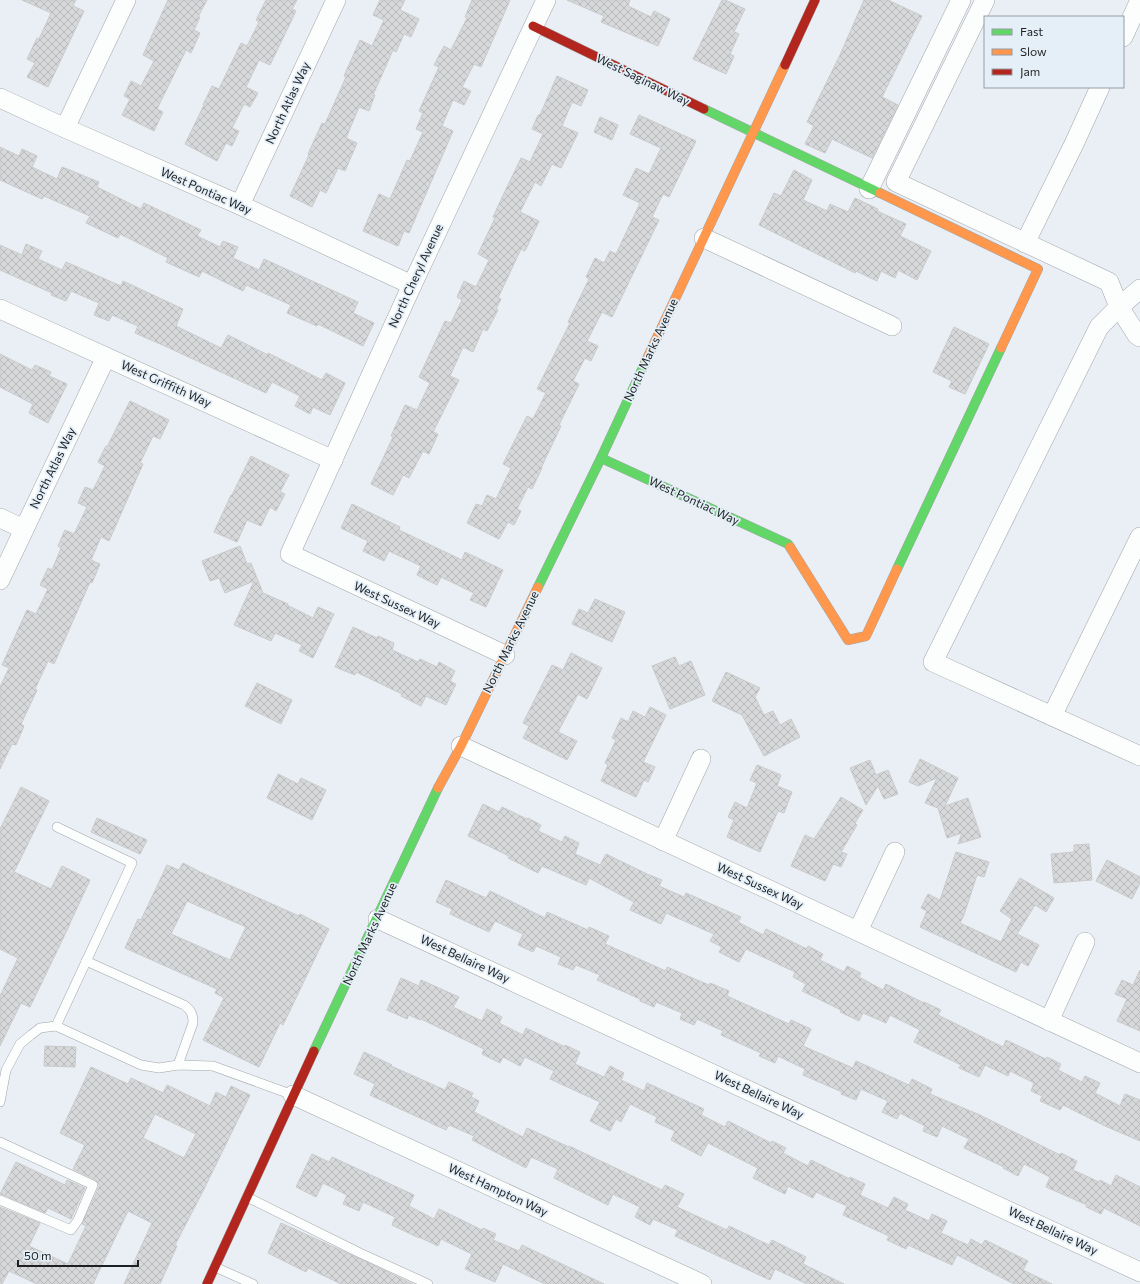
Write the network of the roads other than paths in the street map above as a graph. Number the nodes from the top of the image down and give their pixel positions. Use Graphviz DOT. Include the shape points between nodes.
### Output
graph roads {
  1 [pos="126,0"];
  2 [pos="336,0"];
  3 [pos="546,0"];
  4 [pos="815,0"];
  5 [pos="961,0"];
  6 [pos="985,0"];
  7 [pos="1140,0"];
  8 [pos="533,26"];
  9 [pos="1124,35"];
  10 [pos="1100,88"];
  11 [pos="0,98"];
  12 [pos="65,128"];
  13 [pos="752,133"];
  14 [pos="869,189"];
  15 [pos="240,205"];
  16 [pos="704,238"];
  17 [pos="1025,243"];
  18 [pos="412,284"];
  19 [pos="1140,289"];
  20 [pos="1119,307"];
  21 [pos="0,309"];
  22 [pos="892,326"];
  23 [pos="1140,337"];
  24 [pos="106,357"];
  25 [pos="601,458"];
  26 [pos="333,460"];
  27 [pos="0,518"];
  28 [pos="24,529"];
  29 [pos="1140,537"];
  30 [pos="788,544"];
  31 [pos="290,554"];
  32 [pos="0,580"];
  33 [pos="505,655"];
  34 [pos="1052,716"];
  35 [pos="461,746"];
  36 [pos="1140,756"];
  37 [pos="701,759"];
  38 [pos="57,827"];
  39 [pos="663,841"];
  40 [pos="895,852"];
  41 [pos="378,919"];
  42 [pos="858,931"];
  43 [pos="1085,942"];
  44 [pos="86,961"];
  45 [pos="1049,1021"];
  46 [pos="56,1026"];
  47 [pos="1140,1063"];
  48 [pos="178,1066"];
  49 [pos="293,1096"];
  50 [pos="0,1102"];
  51 [pos="0,1142"];
  52 [pos="247,1197"];
  53 [pos="0,1200"];
  54 [pos="215,1267"];
  55 [pos="1140,1272"];
  56 [pos="207,1284"];
  57 [pos="253,1284"];
  58 [pos="428,1284"];
  59 [pos="702,1284"];
  1 -- 12 [label="street"];
  2 -- 15 [label="street, North Atlas Way"];
  3 -- 8 [label="street, North Cheryl Avenue"];
  4 -- 13 [label="main road, North Marks Avenue"];
  5 -- 14 [label="street"];
  6 -- 17 [label="street" via="896,182"];
  7 -- 9 [label="street"];
  8 -- 13 [label="main road, West Saginaw Way"];
  8 -- 18 [label="street, North Cheryl Avenue"];
  10 -- 17 [label="street"];
  11 -- 12 [label="street, West Pontiac Way"];
  12 -- 15 [label="street, West Pontiac Way"];
  13 -- 14 [label="main road, West Saginaw Way"];
  13 -- 16 [label="main road, North Marks Avenue"];
  14 -- 30 [label="main road, West Saginaw Way" via="1038,269 866,636 848,640"];
  15 -- 18 [label="street, West Pontiac Way"];
  16 -- 22 [label="street"];
  16 -- 25 [label="main road, North Marks Avenue"];
  17 -- 20 [label="street" via="1109,282"];
  18 -- 26 [label="street, North Cheryl Avenue"];
  19 -- 20 [label="street"];
  20 -- 23 [label="street"];
  20 -- 34 [label="street" via="1099,327 933,662"];
  21 -- 24 [label="street, West Griffith Way"];
  24 -- 26 [label="street, West Griffith Way"];
  24 -- 28 [label="street, North Atlas Way"];
  25 -- 30 [label="main road, West Pontiac Way"];
  25 -- 33 [label="main road, North Marks Avenue"];
  26 -- 31 [label="street, North Cheryl Avenue"];
  27 -- 28 [label="street"];
  28 -- 32 [label="street, North Atlas Way"];
  29 -- 34 [label="street"];
  31 -- 33 [label="street, West Sussex Way"];
  33 -- 35 [label="main road, North Marks Avenue"];
  34 -- 36 [label="street"];
  35 -- 39 [label="street, West Sussex Way"];
  35 -- 41 [label="main road, North Marks Avenue" via="441,783"];
  37 -- 39 [label="street"];
  38 -- 44 [label="lane" via="132,863"];
  39 -- 42 [label="street, West Sussex Way"];
  40 -- 42 [label="street"];
  41 -- 49 [label="main road, North Marks Avenue"];
  41 -- 55 [label="street, West Bellaire Way"];
  42 -- 45 [label="street, West Sussex Way"];
  43 -- 45 [label="street"];
  44 -- 46 [label="lane"];
  44 -- 48 [label="lane" via="191,1010 193,1023"];
  45 -- 47 [label="street, West Sussex Way"];
  46 -- 48 [label="lane" via="141,1065 159,1068"];
  46 -- 50 [label="lane" via="40,1028 20,1044 6,1070"];
  48 -- 49 [label="lane" via="213,1066"];
  49 -- 52 [label="main road, North Marks Avenue"];
  49 -- 59 [label="street, West Hampton Way"];
  51 -- 53 [label="lane" via="93,1186 71,1230"];
  52 -- 54 [label="main road, North Marks Avenue"];
  52 -- 58 [label="lane"];
  54 -- 56 [label="main road, North Marks Avenue"];
  54 -- 57 [label="lane"];
}
